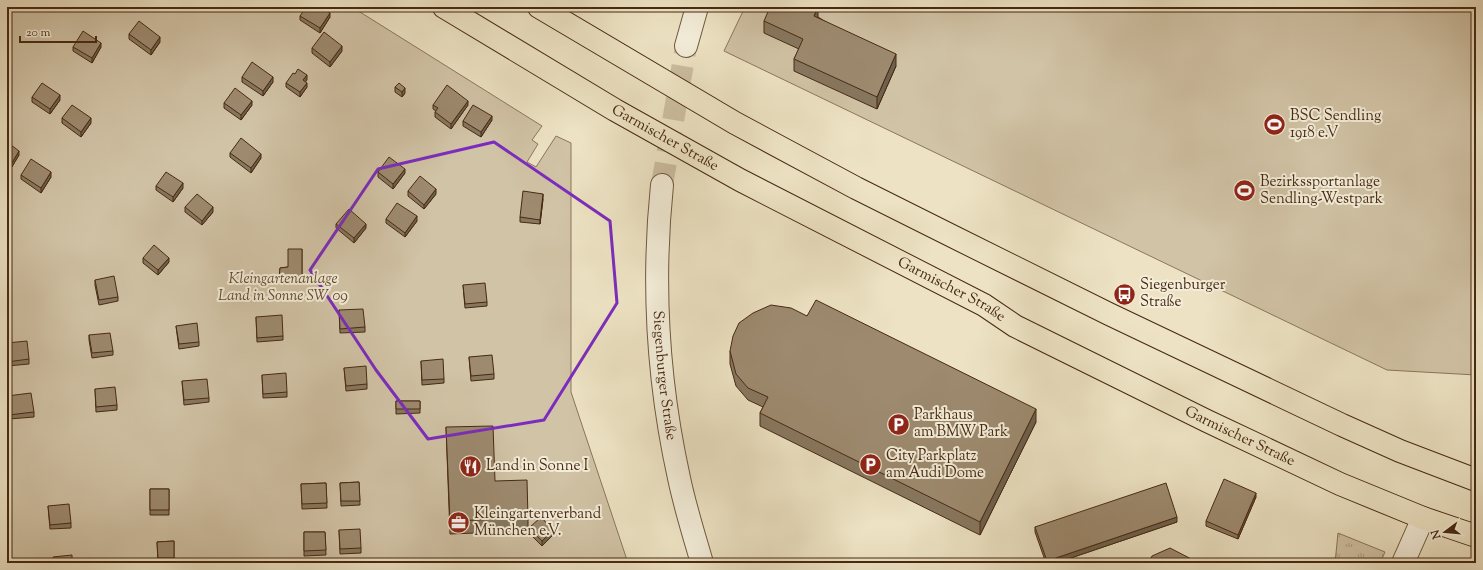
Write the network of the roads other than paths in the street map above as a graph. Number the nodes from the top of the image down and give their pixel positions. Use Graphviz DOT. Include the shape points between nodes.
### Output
graph roads {
  1 [pos="444,7"];
  2 [pos="539,7"];
  3 [pos="696,7"];
  4 [pos="686,46"];
  5 [pos="662,185"];
  6 [pos="1476,480"];
  7 [pos="1423,518"];
  8 [pos="1476,536"];
  9 [pos="702,563"];
  10 [pos="1403,563"];
  1 -- 7 [label="highway, Garmischer Straße" via="615,110 726,172 984,305 1015,326 1312,471"];
  2 -- 6 [label="highway" via="735,123 945,233 1342,425 1400,451"];
  3 -- 4 [label="street"];
  5 -- 9 [label="street, Siegenburger Straße" via="657,262 659,335 667,412 679,478"];
  7 -- 8 [label="highway, Garmischer Straße"];
  7 -- 10 [label="street"];
}
